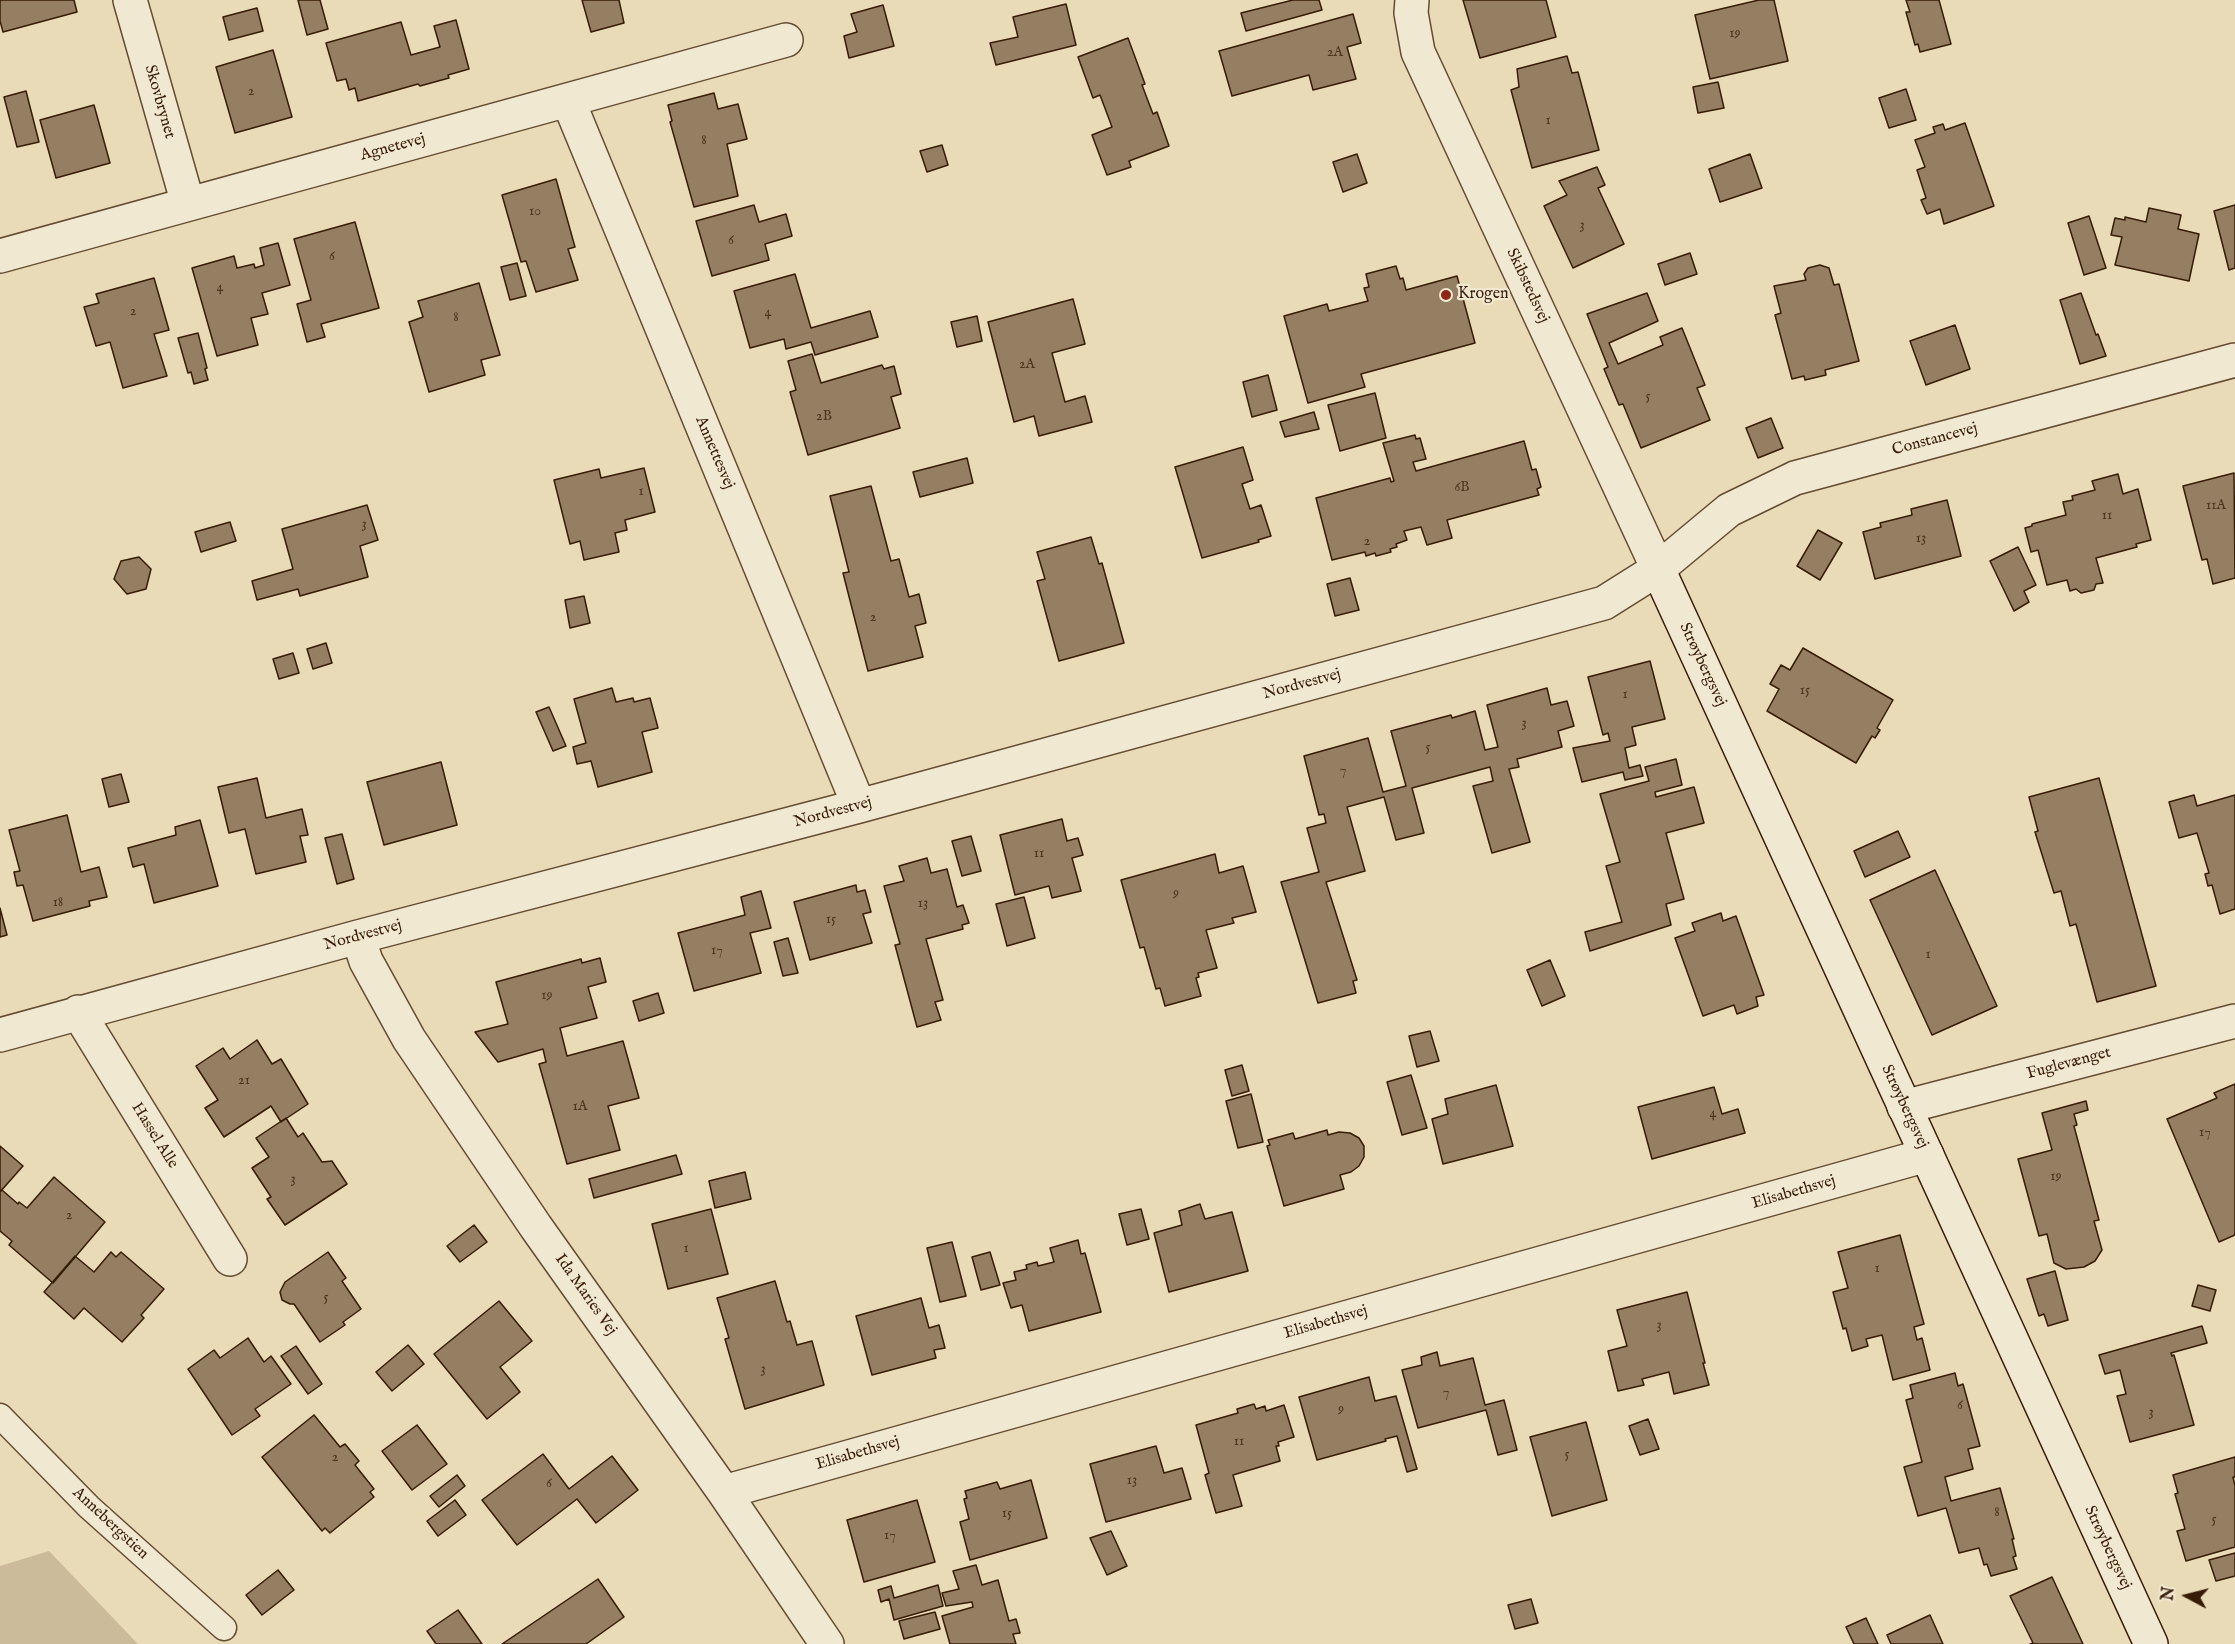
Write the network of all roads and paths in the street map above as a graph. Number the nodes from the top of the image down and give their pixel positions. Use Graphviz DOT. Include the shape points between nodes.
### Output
graph roads {
  1 [pos="130,0"];
  2 [pos="1412,0"];
  3 [pos="786,40"];
  4 [pos="568,100"];
  5 [pos="188,204"];
  6 [pos="0,256"];
  7 [pos="2235,360"];
  8 [pos="1658,569"];
  9 [pos="859,806"];
  10 [pos="357,937"];
  11 [pos="78,1012"];
  12 [pos="2235,1021"];
  13 [pos="0,1035"];
  14 [pos="1904,1107"];
  15 [pos="1927,1155"];
  16 [pos="230,1259"];
  17 [pos="0,1416"];
  18 [pos="724,1491"];
  19 [pos="224,1628"];
  20 [pos="827,1644"];
  21 [pos="2151,1644"];
  1 -- 5 [label="street, Skovbrynet"];
  2 -- 8 [label="street, Skibstedsvej" via="1418,52"];
  3 -- 4 [label="street, Agnetevej"];
  4 -- 5 [label="street, Agnetevej"];
  4 -- 9 [label="street, Annettesvej"];
  5 -- 6 [label="street, Agnetevej"];
  7 -- 8 [label="street, Constancevej" via="1795,477 1729,510"];
  8 -- 9 [label="street, Nordvestvej" via="1604,603"];
  8 -- 14 [label="street, Strøybergsvej"];
  9 -- 10 [label="street, Nordvestvej"];
  10 -- 11 [label="street, Nordvestvej"];
  10 -- 18 [label="street, Ida Maries Vej" via="409,1039 536,1227"];
  11 -- 13 [label="street, Nordvestvej"];
  11 -- 16 [label="street, Hassel Alle"];
  12 -- 14 [label="street, Fuglevænget"];
  14 -- 15 [label="street, Strøybergsvej"];
  15 -- 18 [label="street, Elisabethsvej"];
  15 -- 21 [label="street, Strøybergsvej"];
  17 -- 19 [label="lane, Annebergstien" via="89,1507"];
  18 -- 20 [label="street, Ida Maries Vej"];
}
